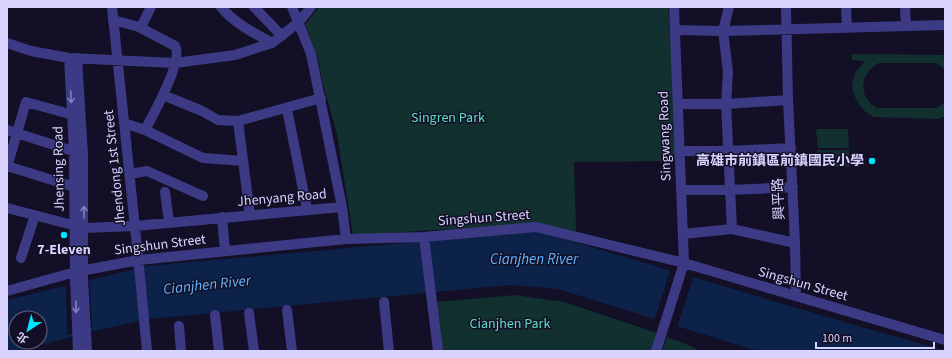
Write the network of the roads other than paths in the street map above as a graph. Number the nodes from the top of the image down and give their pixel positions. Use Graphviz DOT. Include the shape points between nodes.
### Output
graph roads {
  1 [pos="112,7"];
  2 [pos="151,7"];
  3 [pos="221,7"];
  4 [pos="254,7"];
  5 [pos="292,7"];
  6 [pos="311,7"];
  7 [pos="674,7"];
  8 [pos="729,7"];
  9 [pos="786,7"];
  10 [pos="846,7"];
  11 [pos="905,7"];
  12 [pos="113,20"];
  13 [pos="299,22"];
  14 [pos="945,25"];
  15 [pos="906,26"];
  16 [pos="139,27"];
  17 [pos="847,27"];
  18 [pos="787,29"];
  19 [pos="675,30"];
  20 [pos="723,31"];
  21 [pos="282,36"];
  22 [pos="7,43"];
  23 [pos="272,43"];
  24 [pos="73,58"];
  25 [pos="118,60"];
  26 [pos="175,63"];
  27 [pos="163,95"];
  28 [pos="321,98"];
  29 [pos="788,100"];
  30 [pos="678,104"];
  31 [pos="726,104"];
  32 [pos="286,109"];
  33 [pos="77,116"];
  34 [pos="238,121"];
  35 [pos="124,123"];
  36 [pos="146,130"];
  37 [pos="12,132"];
  38 [pos="791,148"];
  39 [pos="680,150"];
  40 [pos="728,151"];
  41 [pos="79,153"];
  42 [pos="243,161"];
  43 [pos="7,166"];
  44 [pos="130,174"];
  45 [pos="793,187"];
  46 [pos="80,189"];
  47 [pos="681,190"];
  48 [pos="730,190"];
  49 [pos="165,192"];
  50 [pos="203,196"];
  51 [pos="342,206"];
  52 [pos="7,208"];
  53 [pos="306,209"];
  54 [pos="35,214"];
  55 [pos="250,214"];
  56 [pos="222,217"];
  57 [pos="169,222"];
  58 [pos="135,226"];
  59 [pos="79,227"];
  60 [pos="732,229"];
  61 [pos="683,234"];
  62 [pos="424,238"];
  63 [pos="346,239"];
  64 [pos="795,243"];
  65 [pos="225,251"];
  66 [pos="21,258"];
  67 [pos="139,263"];
  68 [pos="684,263"];
  69 [pos="79,275"];
  70 [pos="7,291"];
  71 [pos="796,296"];
  72 [pos="384,302"];
  73 [pos="287,310"];
  74 [pos="249,313"];
  75 [pos="214,315"];
  76 [pos="179,326"];
  77 [pos="82,333"];
  78 [pos="945,340"];
  79 [pos="78,351"];
  80 [pos="87,351"];
  81 [pos="146,351"];
  82 [pos="181,351"];
  83 [pos="218,351"];
  84 [pos="254,351"];
  85 [pos="292,351"];
  86 [pos="389,351"];
  87 [pos="438,351"];
  88 [pos="656,351"];
  1 -- 12 [label="street, Jhendong 1st Street"];
  2 -- 16 [label="street"];
  3 -- 23 [label="street" via="237,22"];
  4 -- 21 [label="street"];
  5 -- 13 [label="street, Jhenyang Road"];
  6 -- 13 [label="street"];
  7 -- 19 [label="street, Singwang Road"];
  8 -- 20 [label="street"];
  9 -- 18 [label="street, 興平路"];
  10 -- 17 [label="street"];
  11 -- 15 [label="street"];
  12 -- 16 [label="street"];
  12 -- 25 [label="street, Jhendong 1st Street"];
  13 -- 21 [label="street"];
  13 -- 28 [label="street, Jhenyang Road" via="311,54"];
  14 -- 15 [label="street"];
  15 -- 17 [label="street"];
  16 -- 26 [label="street" via="175,46"];
  17 -- 18 [label="street"];
  18 -- 20 [label="street"];
  18 -- 29 [label="street, 興平路"];
  19 -- 20 [label="street"];
  19 -- 30 [label="street, Singwang Road"];
  20 -- 31 [label="street" via="728,72"];
  21 -- 23 [label="street"];
  22 -- 24 [label="street" via="31,51"];
  23 -- 26 [label="street" via="235,55"];
  24 -- 25 [label="street"];
  24 -- 33 [label="street, Jhensing Road"];
  25 -- 26 [label="street"];
  25 -- 35 [label="street, Jhendong 1st Street"];
  26 -- 27 [label="street"];
  27 -- 34 [label="street" via="218,120"];
  27 -- 36 [label="street"];
  28 -- 32 [label="street"];
  28 -- 51 [label="street, Jhenyang Road"];
  29 -- 31 [label="street"];
  29 -- 38 [label="street, 興平路"];
  30 -- 31 [label="street"];
  30 -- 39 [label="street, Singwang Road"];
  31 -- 40 [label="street"];
  32 -- 34 [label="street"];
  32 -- 53 [label="street"];
  33 -- 37 [label="street" via="26,102"];
  33 -- 41 [label="street, Jhensing Road"];
  34 -- 42 [label="street"];
  35 -- 36 [label="street"];
  35 -- 44 [label="street, Jhendong 1st Street"];
  36 -- 42 [label="street" via="203,158"];
  37 -- 41 [label="street"];
  37 -- 43 [label="street"];
  38 -- 40 [label="street"];
  38 -- 45 [label="street, 興平路"];
  39 -- 40 [label="street"];
  39 -- 47 [label="street, Singwang Road"];
  40 -- 48 [label="street"];
  41 -- 46 [label="street, Jhensing Road"];
  42 -- 55 [label="street"];
  43 -- 46 [label="street"];
  44 -- 50 [label="street" via="147,171"];
  44 -- 58 [label="street, Jhendong 1st Street"];
  45 -- 48 [label="street"];
  45 -- 64 [label="street, 興平路"];
  46 -- 59 [label="street, Jhensing Road"];
  47 -- 48 [label="street"];
  47 -- 61 [label="street, Singwang Road"];
  48 -- 60 [label="street"];
  49 -- 57 [label="street"];
  51 -- 53 [label="street, Jhenyang Road"];
  51 -- 63 [label="street"];
  52 -- 54 [label="street, Jhenyang Road"];
  53 -- 55 [label="street, Jhenyang Road"];
  54 -- 59 [label="street, Jhenyang Road"];
  54 -- 66 [label="street"];
  55 -- 56 [label="street, Jhenyang Road"];
  56 -- 57 [label="street, Jhenyang Road"];
  56 -- 65 [label="street"];
  57 -- 58 [label="street, Jhenyang Road"];
  58 -- 59 [label="street, Jhenyang Road"];
  58 -- 67 [label="street, Jhendong 1st Street"];
  59 -- 69 [label="street, Jhensing Road"];
  60 -- 61 [label="street"];
  60 -- 64 [label="street"];
  61 -- 68 [label="street, Singwang Road"];
  62 -- 63 [label="street, Singshun Street"];
  62 -- 68 [label="street, Singshun Street" via="536,227"];
  62 -- 87 [label="street"];
  63 -- 65 [label="street, Singshun Street"];
  64 -- 71 [label="street, 興平路"];
  65 -- 67 [label="street, Singshun Street"];
  67 -- 69 [label="street, Singshun Street"];
  67 -- 81 [label="street, Jhendong 1st Street"];
  68 -- 71 [label="street, Singshun Street"];
  68 -- 88 [label="street, Singwang Road"];
  69 -- 70 [label="street, Singshun Street"];
  69 -- 77 [label="street, Jhensing Road"];
  71 -- 78 [label="street, Singshun Street"];
  72 -- 86 [label="street"];
  73 -- 85 [label="street"];
  74 -- 84 [label="street"];
  75 -- 83 [label="street"];
  76 -- 82 [label="street"];
  77 -- 79 [label="street"];
  77 -- 80 [label="street"];
}
